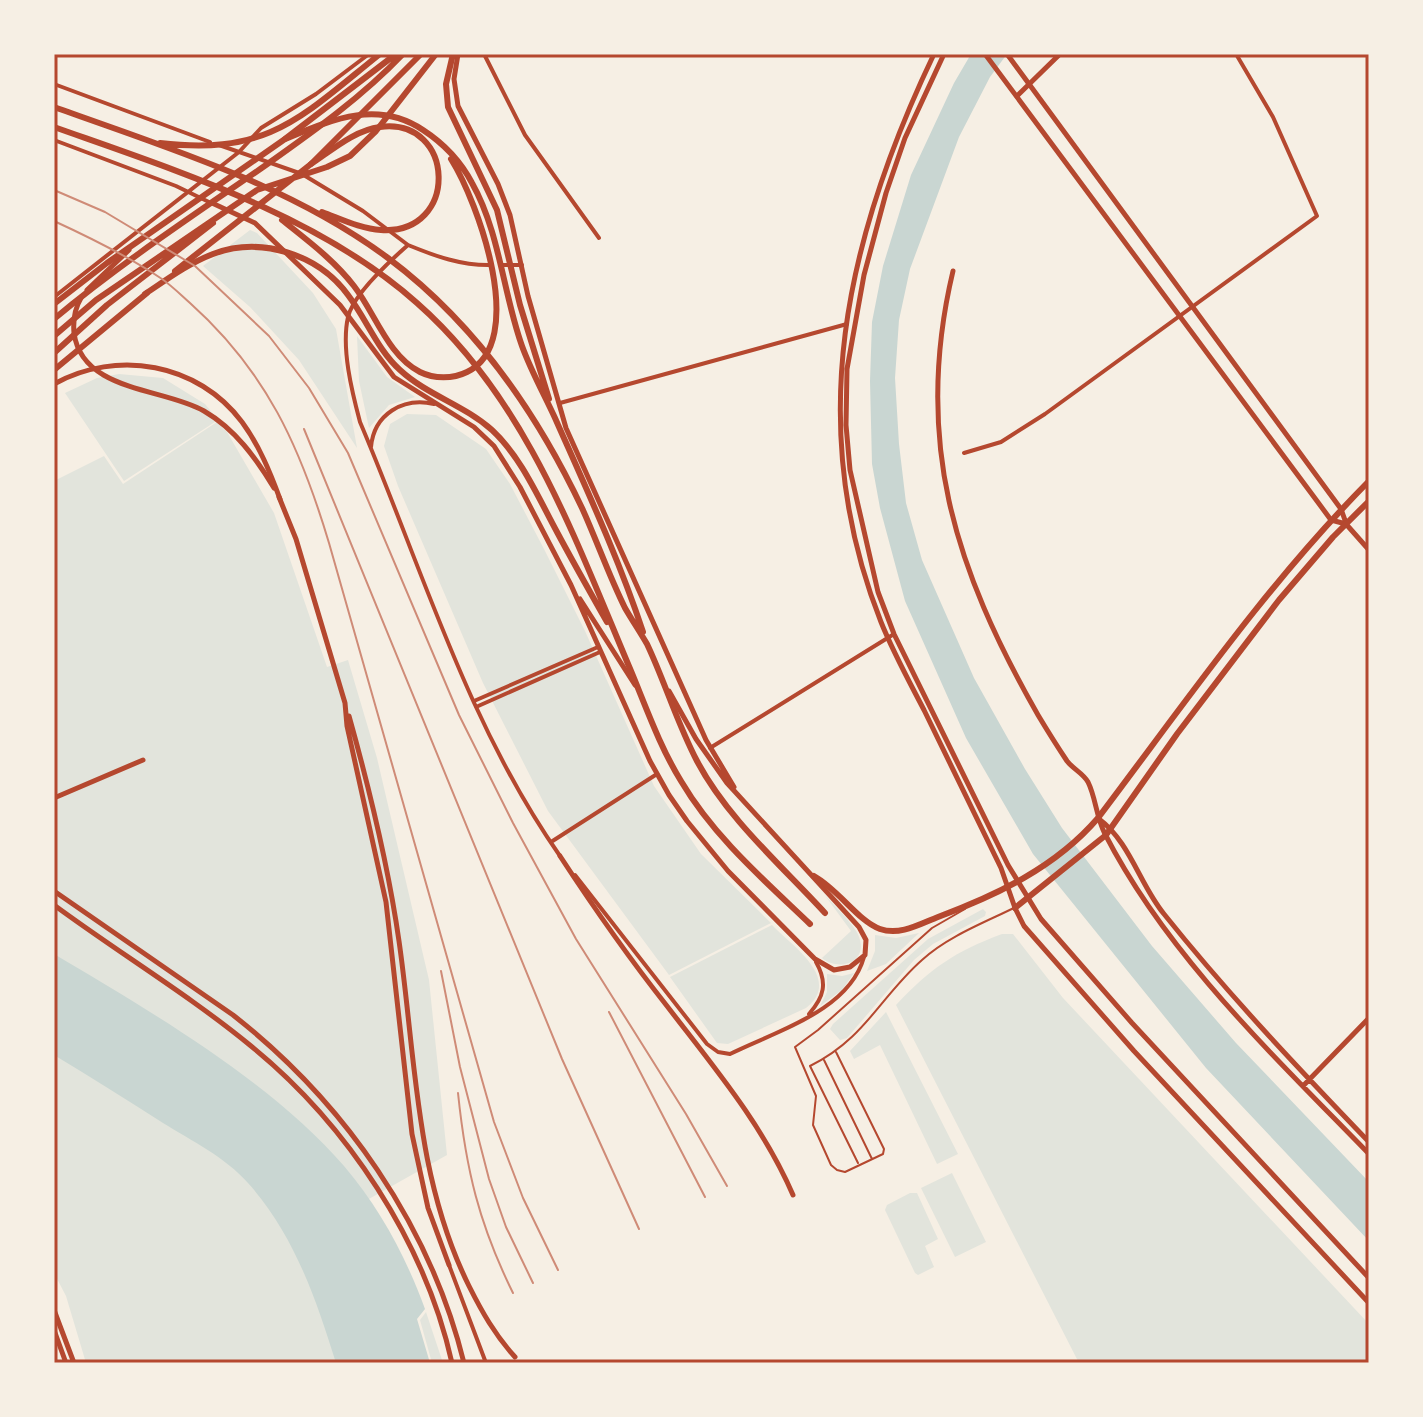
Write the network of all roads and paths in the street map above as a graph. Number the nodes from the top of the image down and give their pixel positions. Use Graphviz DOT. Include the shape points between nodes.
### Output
graph roads {
  1 [pos="369,54"];
  2 [pos="380,54"];
  3 [pos="396,54"];
  4 [pos="403,54"];
  5 [pos="421,54"];
  6 [pos="436,54"];
  7 [pos="455,54"];
  8 [pos="484,54"];
  9 [pos="934,54"];
  10 [pos="944,54"];
  11 [pos="985,54"];
  12 [pos="1060,54"];
  13 [pos="1236,54"];
  14 [pos="1009,56"];
  15 [pos="54,84"];
  16 [pos="1028,84"];
  17 [pos="1017,96"];
  18 [pos="54,107"];
  19 [pos="364,113"];
  20 [pos="54,127"];
  21 [pos="285,139"];
  22 [pos="54,140"];
  23 [pos="152,142"];
  24 [pos="439,142"];
  25 [pos="239,152"];
  26 [pos="269,162"];
  27 [pos="311,164"];
  28 [pos="302,174"];
  29 [pos="187,191"];
  30 [pos="212,203"];
  31 [pos="304,206"];
  32 [pos="226,209"];
  33 [pos="273,212"];
  34 [pos="599,238"];
  35 [pos="136,244"];
  36 [pos="408,245"];
  37 [pos="522,265"];
  38 [pos="953,271"];
  39 [pos="145,294"];
  40 [pos="54,297"];
  41 [pos="54,304"];
  42 [pos="1192,308"];
  43 [pos="348,315"];
  44 [pos="1181,317"];
  45 [pos="54,319"];
  46 [pos="845,324"];
  47 [pos="853,325"];
  48 [pos="54,336"];
  49 [pos="54,353"];
  50 [pos="54,370"];
  51 [pos="56,383"];
  52 [pos="560,403"];
  53 [pos="434,404"];
  54 [pos="555,418"];
  55 [pos="371,449"];
  56 [pos="964,453"];
  57 [pos="1369,481"];
  58 [pos="280,499"];
  59 [pos="1369,501"];
  60 [pos="1341,509"];
  61 [pos="1331,520"];
  62 [pos="1346,524"];
  63 [pos="1369,550"];
  64 [pos="571,585"];
  65 [pos="891,636"];
  66 [pos="646,643"];
  67 [pos="621,647"];
  68 [pos="599,649"];
  69 [pos="1215,660"];
  70 [pos="1226,669"];
  71 [pos="658,673"];
  72 [pos="641,695"];
  73 [pos="345,703"];
  74 [pos="475,704"];
  75 [pos="710,748"];
  76 [pos="143,760"];
  77 [pos="657,774"];
  78 [pos="54,798"];
  79 [pos="743,802"];
  80 [pos="1098,818"];
  81 [pos="1112,828"];
  82 [pos="1106,835"];
  83 [pos="550,842"];
  84 [pos="560,856"];
  85 [pos="814,876"];
  86 [pos="1018,882"];
  87 [pos="1007,887"];
  88 [pos="54,891"];
  89 [pos="1028,899"];
  90 [pos="976,903"];
  91 [pos="54,905"];
  92 [pos="1015,908"];
  93 [pos="825,913"];
  94 [pos="810,924"];
  95 [pos="865,955"];
  96 [pos="815,959"];
  97 [pos="807,1016"];
  98 [pos="1369,1018"];
  99 [pos="836,1052"];
  100 [pos="823,1059"];
  101 [pos="1310,1080"];
  102 [pos="1303,1086"];
  103 [pos="1369,1142"];
  104 [pos="1369,1154"];
  105 [pos="872,1159"];
  106 [pos="859,1165"];
  107 [pos="793,1195"];
  108 [pos="449,1265"];
  109 [pos="1369,1278"];
  110 [pos="1369,1303"];
  111 [pos="54,1310"];
  112 [pos="54,1330"];
  113 [pos="515,1357"];
  114 [pos="66,1363"];
  115 [pos="74,1363"];
  116 [pos="452,1363"];
  117 [pos="464,1363"];
  118 [pos="486,1363"];
  1 -- 25 [label="street" via="261,128"];
  2 -- 23 [label="main road" via="293,121 259,138 207,147"];
  3 -- 21 [label="main road"];
  4 -- 26 [label="main road" via="350,104"];
  5 -- 19 [label="main road"];
  6 -- 28 [label="main road" via="362,146 339,162"];
  7 -- 37 [label="street" via="458,106 498,184"];
  7 -- 54 [label="main road" via="446,84 448,107 500,221"];
  8 -- 34 [label="street" via="525,135"];
  9 -- 46 [label="street" via="886,165"];
  10 -- 47 [label="street" via="886,193"];
  11 -- 17 [label="street"];
  12 -- 16 [label="street"];
  13 -- 42 [label="street" via="1273,117 1317,216"];
  14 -- 16 [label="street"];
  15 -- 25 [label="street"];
  16 -- 17 [label="street"];
  16 -- 42 [label="street"];
  17 -- 44 [label="street"];
  18 -- 23 [label="main road"];
  19 -- 21 [label="main road"];
  19 -- 24 [label="main road" via="403,119"];
  19 -- 27 [label="main road"];
  20 -- 33 [label="main road"];
  21 -- 35 [label="main road"];
  22 -- 29 [label="street"];
  23 -- 31 [label="main road"];
  24 -- 33 [label="main road" via="468,189 495,298 491,348 464,374 428,376 408,365 347,277"];
  24 -- 54 [label="main road" via="467,174 485,211 523,348"];
  25 -- 26 [label="street"];
  25 -- 29 [label="street"];
  26 -- 28 [label="street"];
  26 -- 30 [label="main road"];
  27 -- 31 [label="main road" via="357,135 393,126 415,134 433,151 439,184 425,214 395,230 363,227"];
  27 -- 39 [label="main road"];
  28 -- 32 [label="main road" via="257,190"];
  28 -- 36 [label="street"];
  29 -- 30 [label="street"];
  29 -- 40 [label="street"];
  30 -- 32 [label="street"];
  30 -- 45 [label="main road"];
  31 -- 66 [label="main road" via="364,241 439,301 482,346 535,419"];
  32 -- 43 [label="street" via="255,223"];
  32 -- 48 [label="main road" via="96,300"];
  32 -- 49 [label="main road"];
  33 -- 67 [label="main road" via="355,255 415,301 466,352 508,409 556,496"];
  35 -- 41 [label="main road"];
  35 -- 58 [label="street" via="77,304 73,323 79,348 94,368 115,381 184,402 219,421 252,453"];
  36 -- 37 [label="street" via="475,266"];
  36 -- 43 [label="street" via="374,277"];
  37 -- 52 [label="street"];
  38 -- 80 [label="street" via="938,353 936,404 949,505 965,560 1012,666 1068,762 1087,779"];
  39 -- 50 [label="main road"];
  39 -- 67 [label="main road" via="196,262 226,250 261,247 302,257 340,285 402,372 492,431 515,458"];
  42 -- 44 [label="street"];
  42 -- 60 [label="street"];
  43 -- 53 [label="street" via="394,377"];
  43 -- 55 [label="street" via="353,394"];
  44 -- 56 [label="street" via="1001,442"];
  44 -- 61 [label="street"];
  46 -- 47 [label="street"];
  46 -- 52 [label="street"];
  46 -- 65 [label="street" via="839,390 844,479 866,575"];
  47 -- 65 [label="street" via="846,397 850,470"];
  51 -- 58 [label="street" via="91,369 130,364 164,369 206,387 249,432"];
  52 -- 75 [label="street" via="566,428"];
  53 -- 55 [label="street" via="413,401 393,409 373,431"];
  53 -- 64 [label="street" via="474,427 494,446"];
  54 -- 66 [label="main road"];
  55 -- 74 [label="street"];
  57 -- 60 [label="main road"];
  58 -- 73 [label="street"];
  59 -- 62 [label="main road"];
  60 -- 61 [label="main road"];
  60 -- 62 [label="street"];
  61 -- 62 [label="street"];
  61 -- 69 [label="main road"];
  62 -- 63 [label="street"];
  62 -- 70 [label="main road"];
  64 -- 68 [label="street"];
  64 -- 72 [label="street"];
  65 -- 75 [label="street"];
  65 -- 86 [label="street"];
  65 -- 87 [label="street"];
  66 -- 71 [label="main road"];
  67 -- 72 [label="main road"];
  68 -- 74 [label="street"];
  68 -- 77 [label="street"];
  69 -- 70 [label="main road"];
  69 -- 80 [label="main road"];
  70 -- 81 [label="main road"];
  71 -- 79 [label="street" via="713,765"];
  71 -- 93 [label="main road" via="717,792"];
  72 -- 94 [label="main road" via="680,781 701,810 724,841"];
  73 -- 108 [label="street" via="386,902 412,1134 428,1208"];
  73 -- 113 [label="street" via="388,867 433,1191 465,1278 497,1338"];
  74 -- 83 [label="street" via="517,790"];
  75 -- 79 [label="street"];
  76 -- 78 [label="street"];
  77 -- 83 [label="street"];
  77 -- 96 [label="street" via="718,860"];
  79 -- 85 [label="street"];
  80 -- 81 [label="street"];
  80 -- 82 [label="street"];
  80 -- 86 [label="main road" via="1078,840"];
  81 -- 82 [label="main road"];
  81 -- 101 [label="street" via="1158,907"];
  82 -- 89 [label="main road"];
  82 -- 102 [label="street" via="1160,922"];
  83 -- 84 [label="street"];
  84 -- 97 [label="street" via="718,1052 730,1054"];
  84 -- 107 [label="street" via="750,1117"];
  85 -- 90 [label="main road" via="883,930 908,929"];
  85 -- 95 [label="street" via="859,927 866,940"];
  86 -- 87 [label="main road"];
  86 -- 89 [label="street"];
  87 -- 90 [label="main road"];
  87 -- 92 [label="street"];
  88 -- 117 [label="street" via="233,1015 311,1085 361,1146 412,1228 437,1278"];
  89 -- 92 [label="main road"];
  89 -- 109 [label="street" via="1063,947"];
  90 -- 106 [label="lane" via="932,928 795,1048 816,1096 814,1131 834,1167 845,1172"];
  91 -- 116 [label="street" via="254,1048 309,1103 399,1224 431,1292"];
  92 -- 99 [label="lane" via="924,958"];
  92 -- 110 [label="street" via="1069,980"];
  95 -- 96 [label="street" via="840,970"];
  95 -- 97 [label="street" via="848,990"];
  96 -- 97 [label="street" via="823,993"];
  98 -- 101 [label="street"];
  99 -- 100 [label="lane"];
  99 -- 105 [label="lane" via="884,1149"];
  100 -- 105 [label="lane"];
  100 -- 106 [label="lane" via="810,1066"];
  101 -- 102 [label="street"];
  101 -- 103 [label="street"];
  102 -- 104 [label="street"];
  105 -- 106 [label="lane"];
  108 -- 118 [label="street"];
  111 -- 115 [label="street"];
  112 -- 114 [label="street"];
}
